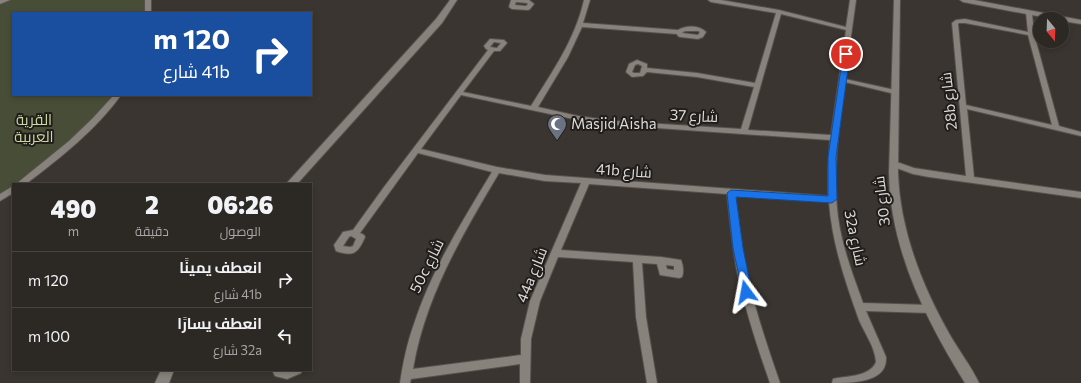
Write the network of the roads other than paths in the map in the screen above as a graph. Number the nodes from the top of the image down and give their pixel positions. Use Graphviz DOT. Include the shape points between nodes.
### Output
graph roads {
  1 [pos="6,0"];
  2 [pos="148,0"];
  3 [pos="454,0"];
  4 [pos="587,0"];
  5 [pos="711,0"];
  6 [pos="853,0"];
  7 [pos="897,0"];
  8 [pos="963,0"];
  9 [pos="0,2"];
  10 [pos="148,12"];
  11 [pos="779,12"];
  12 [pos="1027,13"];
  13 [pos="1081,22"];
  14 [pos="580,25"];
  15 [pos="849,29"];
  16 [pos="679,32"];
  17 [pos="1031,34"];
  18 [pos="492,49"];
  19 [pos="644,70"];
  20 [pos="843,80"];
  21 [pos="758,86"];
  22 [pos="895,92"];
  23 [pos="459,93"];
  24 [pos="117,96"];
  25 [pos="962,106"];
  26 [pos="533,109"];
  27 [pos="1056,128"];
  28 [pos="744,132"];
  29 [pos="1081,134"];
  30 [pos="834,138"];
  31 [pos="417,150"];
  32 [pos="894,167"];
  33 [pos="496,170"];
  34 [pos="970,180"];
  35 [pos="586,182"];
  36 [pos="21,183"];
  37 [pos="292,183"];
  38 [pos="12,190"];
  39 [pos="731,193"];
  40 [pos="1081,195"];
  41 [pos="0,198"];
  42 [pos="832,199"];
  43 [pos="355,234"];
  44 [pos="556,253"];
  45 [pos="637,260"];
  46 [pos="661,261"];
  47 [pos="860,307"];
  48 [pos="930,309"];
  49 [pos="524,360"];
  50 [pos="168,371"];
  51 [pos="406,379"];
  52 [pos="162,383"];
  53 [pos="525,383"];
  54 [pos="652,383"];
  55 [pos="775,383"];
  56 [pos="837,383"];
  57 [pos="972,383"];
  1 -- 9 [label="street"];
  2 -- 10 [label="street"];
  3 -- 37 [label="street" via="439,21"];
  4 -- 14 [label="street"];
  5 -- 11 [label="street"];
  6 -- 15 [label="street, 32a شارع"];
  7 -- 22 [label="street, شارع 30"];
  8 -- 12 [label="street"];
  11 -- 15 [label="street"];
  11 -- 21 [label="street"];
  12 -- 13 [label="street"];
  12 -- 17 [label="street"];
  14 -- 16 [label="street"];
  14 -- 26 [label="street"];
  15 -- 20 [label="street, 32a شارع"];
  17 -- 25 [label="street, 28b شارع" via="958,21 955,25"];
  17 -- 27 [label="street"];
  18 -- 23 [label="street"];
  19 -- 21 [label="street" via="698,75"];
  20 -- 22 [label="street"];
  20 -- 30 [label="street, 32a شارع"];
  21 -- 28 [label="street"];
  22 -- 32 [label="street, شارع 30"];
  23 -- 26 [label="street, شارع 37"];
  23 -- 31 [label="street"];
  24 -- 36 [label="street" via="92,125"];
  25 -- 27 [label="street"];
  25 -- 34 [label="street, 28b شارع"];
  26 -- 28 [label="street, شارع 37" via="633,126"];
  27 -- 29 [label="street"];
  28 -- 30 [label="street, شارع 37"];
  30 -- 42 [label="street, 32a شارع"];
  31 -- 33 [label="street, 41b شارع"];
  31 -- 43 [label="street"];
  32 -- 34 [label="street" via="916,174"];
  32 -- 48 [label="street, شارع 30" via="895,198 901,231 912,268"];
  33 -- 35 [label="street, 41b شارع"];
  33 -- 51 [label="street, 50c شارع" via="436,277 415,332"];
  34 -- 40 [label="street"];
  35 -- 39 [label="street, 41b شارع"];
  35 -- 44 [label="street, 44a شارع"];
  38 -- 41 [label="street"];
  39 -- 42 [label="street, 41b شارع"];
  39 -- 55 [label="street" via="738,248 752,316"];
  42 -- 47 [label="street, 32a شارع" via="844,260"];
  44 -- 45 [label="street"];
  44 -- 49 [label="street, 44a شارع" via="534,307"];
  45 -- 46 [label="street"];
  45 -- 54 [label="street" via="641,317"];
  47 -- 48 [label="street"];
  47 -- 56 [label="street, 32a شارع" via="880,356 880,366 868,376"];
  48 -- 57 [label="street, شارع 30"];
  49 -- 51 [label="street"];
  49 -- 53 [label="street, 44a شارع"];
  50 -- 52 [label="street"];
}
